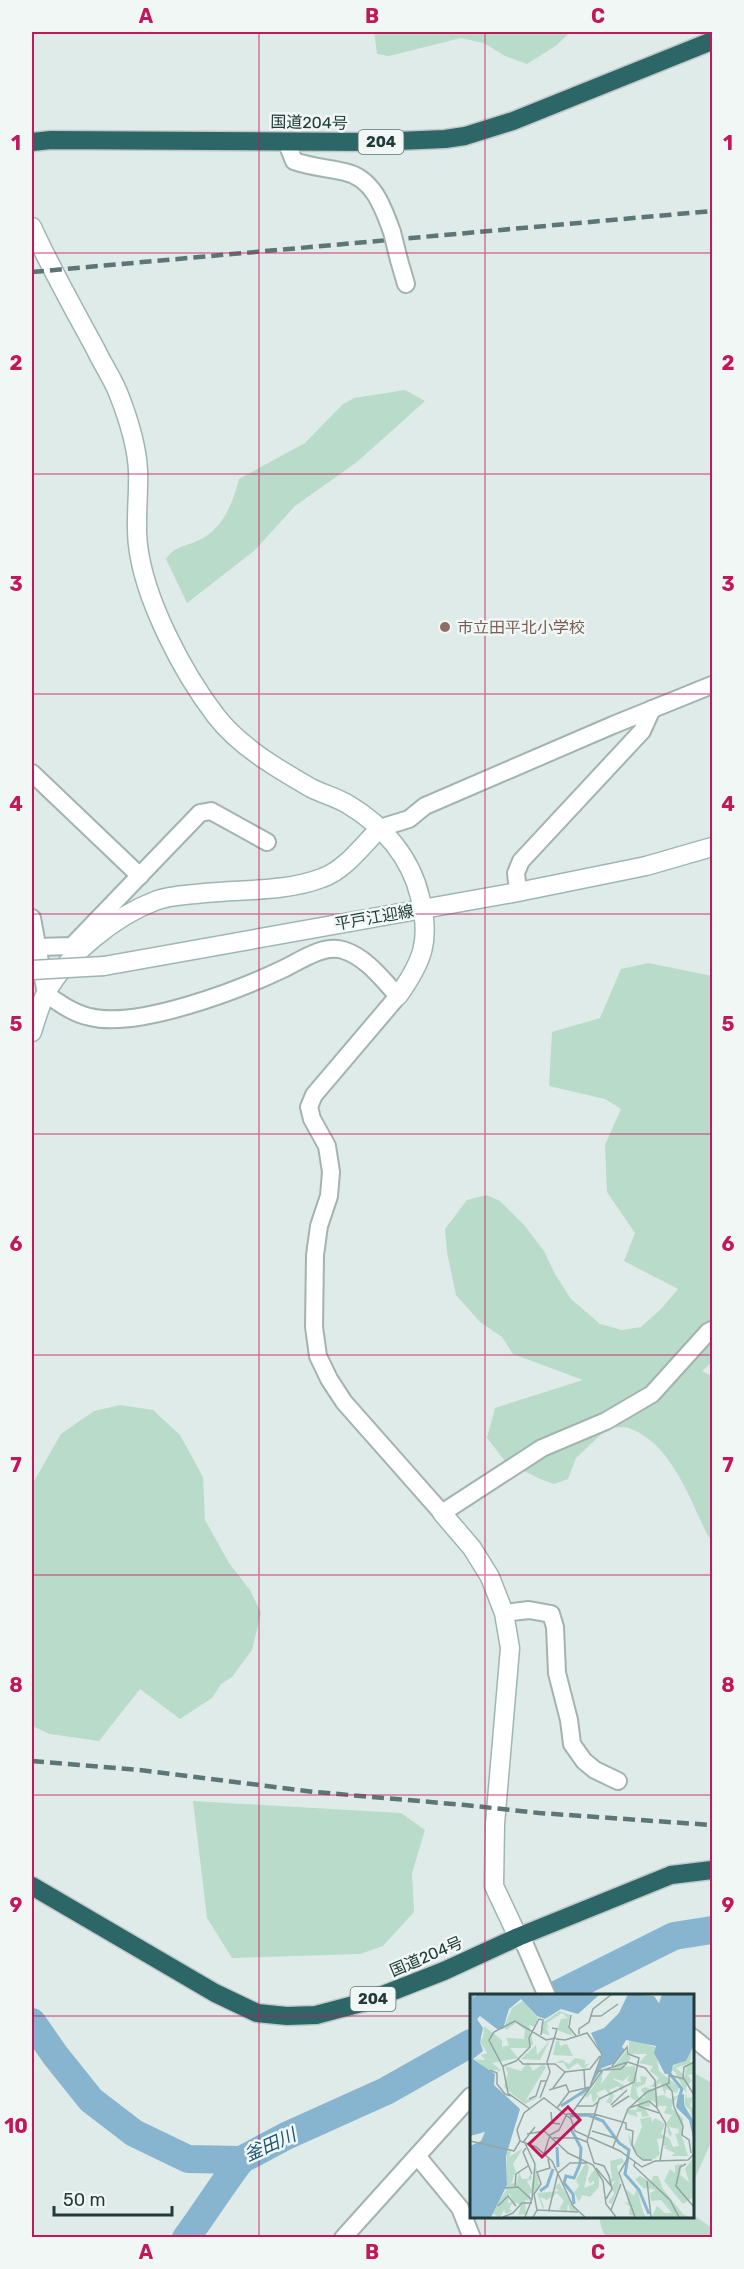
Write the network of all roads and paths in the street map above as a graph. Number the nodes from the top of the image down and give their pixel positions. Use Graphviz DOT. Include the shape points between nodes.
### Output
graph roads {
  1 [pos="707,39"];
  2 [pos="286,141"];
  3 [pos="32,142"];
  4 [pos="32,227"];
  5 [pos="406,284"];
  6 [pos="712,685"];
  7 [pos="652,709"];
  8 [pos="32,773"];
  9 [pos="380,828"];
  10 [pos="267,842"];
  11 [pos="712,847"];
  12 [pos="140,876"];
  13 [pos="518,892"];
  14 [pos="423,908"];
  15 [pos="32,918"];
  16 [pos="37,946"];
  17 [pos="32,970"];
  18 [pos="46,994"];
  19 [pos="398,996"];
  20 [pos="32,1032"];
  21 [pos="712,1329"];
  22 [pos="442,1513"];
  23 [pos="504,1613"];
  24 [pos="618,1780"];
  25 [pos="712,1870"];
  26 [pos="37,1890"];
  27 [pos="521,1941"];
  28 [pos="546,1994"];
  29 [pos="693,2038"];
  30 [pos="712,2053"];
  31 [pos="470,2097"];
  32 [pos="418,2157"];
  33 [pos="343,2238"];
  34 [pos="472,2238"];
  1 -- 2 [label="highway, 国道204号 / 204" via="513,121 465,136 417,141"];
  2 -- 3 [label="highway, 国道204号 / 204"];
  2 -- 5 [label="street, bridge" via="294,161 347,172 366,182 382,205"];
  4 -- 9 [label="street" via="119,395 138,468 138,545 146,580 161,620 195,685 218,718 267,762 349,805"];
  6 -- 7 [label="street"];
  7 -- 9 [label="street" via="425,806 409,819"];
  7 -- 13 [label="street" via="642,731 521,861 516,873"];
  8 -- 12 [label="street"];
  9 -- 14 [label="street" via="404,856"];
  9 -- 18 [label="street" via="343,866 323,878 288,887 157,900 128,914 90,942"];
  10 -- 12 [label="street" via="211,810 200,813"];
  11 -- 13 [label="street, 平戸江迎線" via="646,866"];
  12 -- 16 [label="street" via="72,946"];
  13 -- 14 [label="street, 平戸江迎線"];
  14 -- 17 [label="street, 平戸江迎線, bridge" via="104,966"];
  14 -- 19 [label="street" via="423,954"];
  15 -- 16 [label="street"];
  16 -- 18 [label="street"];
  18 -- 19 [label="street" via="89,1017 132,1019 248,985 322,950 341,949 362,959"];
  18 -- 20 [label="street"];
  19 -- 22 [label="street" via="314,1095 309,1107 327,1146 331,1172 315,1255 314,1327 318,1356 344,1402"];
  21 -- 22 [label="street" via="652,1394 606,1420 542,1448"];
  22 -- 23 [label="street" via="490,1577"];
  23 -- 24 [label="street" via="551,1614 557,1673 570,1720 572,1744 584,1761"];
  23 -- 27 [label="street" via="510,1648 495,1824 494,1886"];
  25 -- 27 [label="highway, 国道204号 / 204" via="671,1875"];
  26 -- 27 [label="highway, 国道204号 / 204" via="214,1993 257,2013 316,2015 365,2002"];
  27 -- 28 [label="street"];
  29 -- 30 [label="street"];
  31 -- 32 [label="street"];
  32 -- 33 [label="street"];
  32 -- 34 [label="street" via="460,2208"];
}
